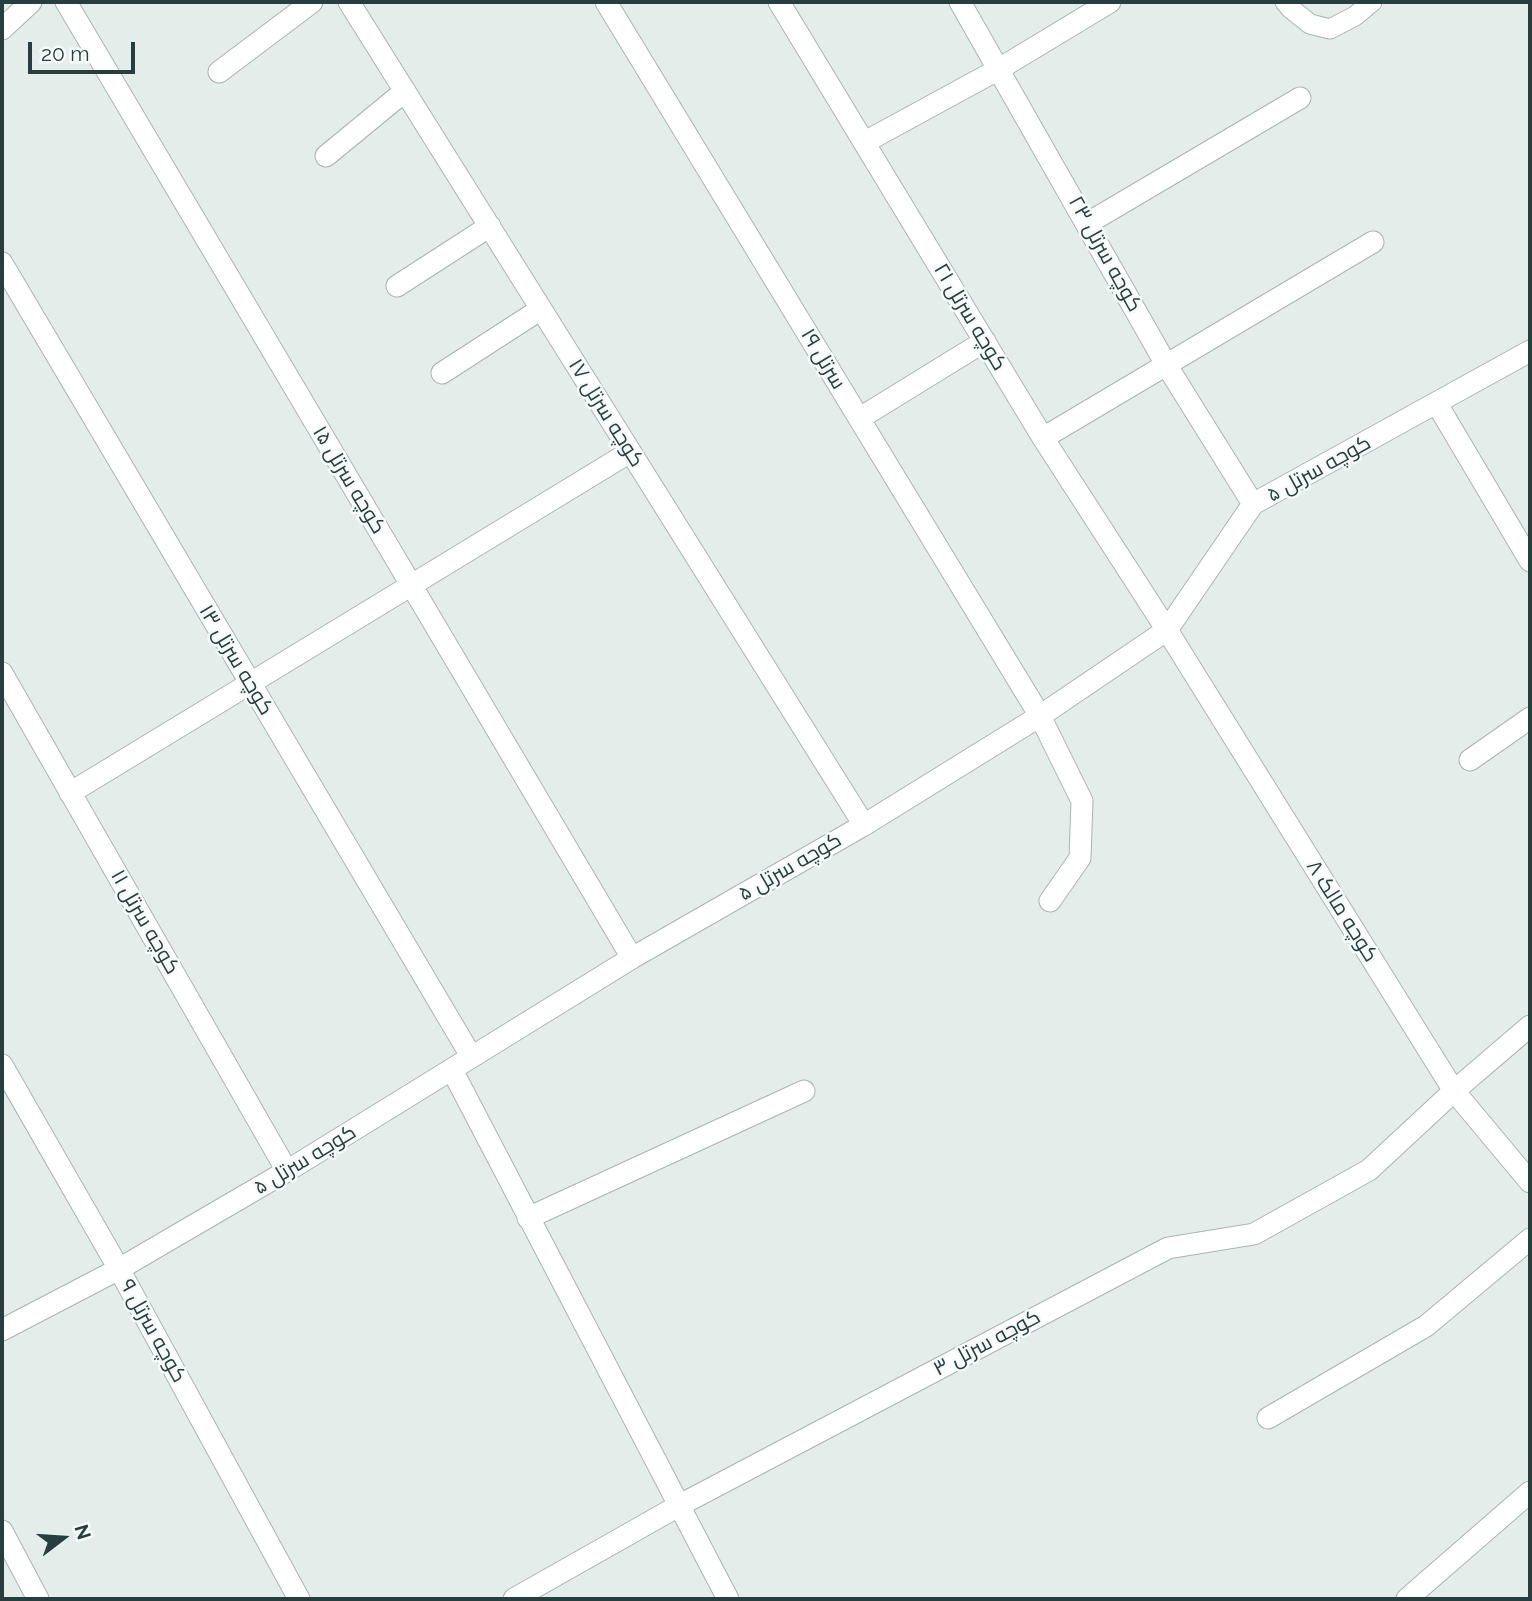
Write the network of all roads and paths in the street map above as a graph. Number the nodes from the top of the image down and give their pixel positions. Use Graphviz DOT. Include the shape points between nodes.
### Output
graph roads {
  1 [pos="30,2"];
  2 [pos="66,2"];
  3 [pos="312,2"];
  4 [pos="349,2"];
  5 [pos="606,2"];
  6 [pos="779,2"];
  7 [pos="960,2"];
  8 [pos="1110,2"];
  9 [pos="1286,2"];
  10 [pos="1372,2"];
  11 [pos="2,29"];
  12 [pos="999,69"];
  13 [pos="219,72"];
  14 [pos="405,91"];
  15 [pos="1300,98"];
  16 [pos="865,142"];
  17 [pos="326,156"];
  18 [pos="1088,223"];
  19 [pos="490,226"];
  20 [pos="1373,242"];
  21 [pos="2,263"];
  22 [pos="397,286"];
  23 [pos="541,309"];
  24 [pos="985,341"];
  25 [pos="1530,351"];
  26 [pos="1167,366"];
  27 [pos="442,373"];
  28 [pos="1437,404"];
  29 [pos="860,418"];
  30 [pos="1043,438"];
  31 [pos="631,452"];
  32 [pos="1253,505"];
  33 [pos="1530,561"];
  34 [pos="412,586"];
  35 [pos="1167,630"];
  36 [pos="2,673"];
  37 [pos="251,684"];
  38 [pos="1040,716"];
  39 [pos="1530,718"];
  40 [pos="1470,760"];
  41 [pos="70,793"];
  42 [pos="864,825"];
  43 [pos="1050,901"];
  44 [pos="632,958"];
  45 [pos="1530,1026"];
  46 [pos="471,1056"];
  47 [pos="2,1065"];
  48 [pos="452,1070"];
  49 [pos="804,1091"];
  50 [pos="1454,1091"];
  51 [pos="287,1171"];
  52 [pos="1530,1182"];
  53 [pos="528,1217"];
  54 [pos="1530,1239"];
  55 [pos="119,1269"];
  56 [pos="2,1330"];
  57 [pos="1268,1418"];
  58 [pos="1530,1492"];
  59 [pos="680,1505"];
  60 [pos="2,1531"];
  61 [pos="38,1599"];
  62 [pos="299,1599"];
  63 [pos="514,1599"];
  64 [pos="728,1599"];
  65 [pos="1407,1599"];
  1 -- 11 [label="street"];
  2 -- 34 [label="street, کوچه سرتل ۱۵"];
  3 -- 13 [label="street"];
  4 -- 14 [label="street, کوچه سرتل ۱۷"];
  5 -- 29 [label="street, سرتل ۱۹"];
  6 -- 16 [label="street, کوچه سرتل ۲۱"];
  7 -- 12 [label="street, کوچه سرتل ۲۳"];
  8 -- 12 [label="street"];
  9 -- 10 [label="lane" via="1311,24 1330,29"];
  12 -- 16 [label="street"];
  12 -- 18 [label="street, کوچه سرتل ۲۳"];
  14 -- 17 [label="street"];
  14 -- 19 [label="street, کوچه سرتل ۱۷"];
  15 -- 18 [label="street"];
  16 -- 24 [label="street, کوچه سرتل ۲۱"];
  18 -- 26 [label="street, کوچه سرتل ۲۳"];
  19 -- 22 [label="street"];
  19 -- 23 [label="street, کوچه سرتل ۱۷"];
  20 -- 26 [label="street"];
  21 -- 37 [label="street, کوچه سرتل ۱۳"];
  23 -- 27 [label="street"];
  23 -- 31 [label="street, کوچه سرتل ۱۷"];
  24 -- 29 [label="street"];
  24 -- 30 [label="street, کوچه سرتل ۲۱"];
  25 -- 28 [label="street, کوچه سرتل ۵"];
  26 -- 30 [label="street"];
  26 -- 32 [label="street, کوچه سرتل ۲۳"];
  28 -- 32 [label="street, کوچه سرتل ۵"];
  28 -- 33 [label="street"];
  29 -- 38 [label="street, سرتل ۱۹"];
  30 -- 35 [label="street, کوچه سرتل ۲۱"];
  31 -- 34 [label="street"];
  31 -- 42 [label="street, کوچه سرتل ۱۷"];
  32 -- 35 [label="street, کوچه سرتل ۵"];
  34 -- 37 [label="street"];
  34 -- 44 [label="street, کوچه سرتل ۱۵"];
  35 -- 38 [label="street, کوچه سرتل ۵"];
  35 -- 50 [label="street, کوچه مالک ۸"];
  36 -- 41 [label="street, کوچه سرتل ۱۱"];
  37 -- 41 [label="street"];
  37 -- 46 [label="street, کوچه سرتل ۱۳"];
  38 -- 42 [label="street, کوچه سرتل ۵"];
  38 -- 43 [label="street, سرتل ۱۹" via="1082,801 1080,858"];
  39 -- 40 [label="street"];
  41 -- 51 [label="street, کوچه سرتل ۱۱"];
  42 -- 44 [label="street, کوچه سرتل ۵"];
  44 -- 46 [label="street, کوچه سرتل ۵"];
  45 -- 50 [label="street, کوچه سرتل ۳"];
  46 -- 48 [label="street, کوچه سرتل ۵"];
  47 -- 55 [label="street, کوچه سرتل ۹"];
  48 -- 51 [label="street, کوچه سرتل ۵"];
  48 -- 53 [label="street"];
  49 -- 53 [label="street"];
  50 -- 52 [label="street, کوچه مالک ۸"];
  50 -- 59 [label="street, کوچه سرتل ۳" via="1369,1170 1254,1234 1168,1248"];
  51 -- 55 [label="street, کوچه سرتل ۵"];
  53 -- 59 [label="street"];
  54 -- 57 [label="street" via="1426,1326"];
  55 -- 56 [label="street, کوچه سرتل ۵"];
  55 -- 62 [label="street, کوچه سرتل ۹"];
  58 -- 65 [label="street"];
  59 -- 63 [label="street, کوچه سرتل ۳"];
  59 -- 64 [label="street"];
  60 -- 61 [label="street"];
}
